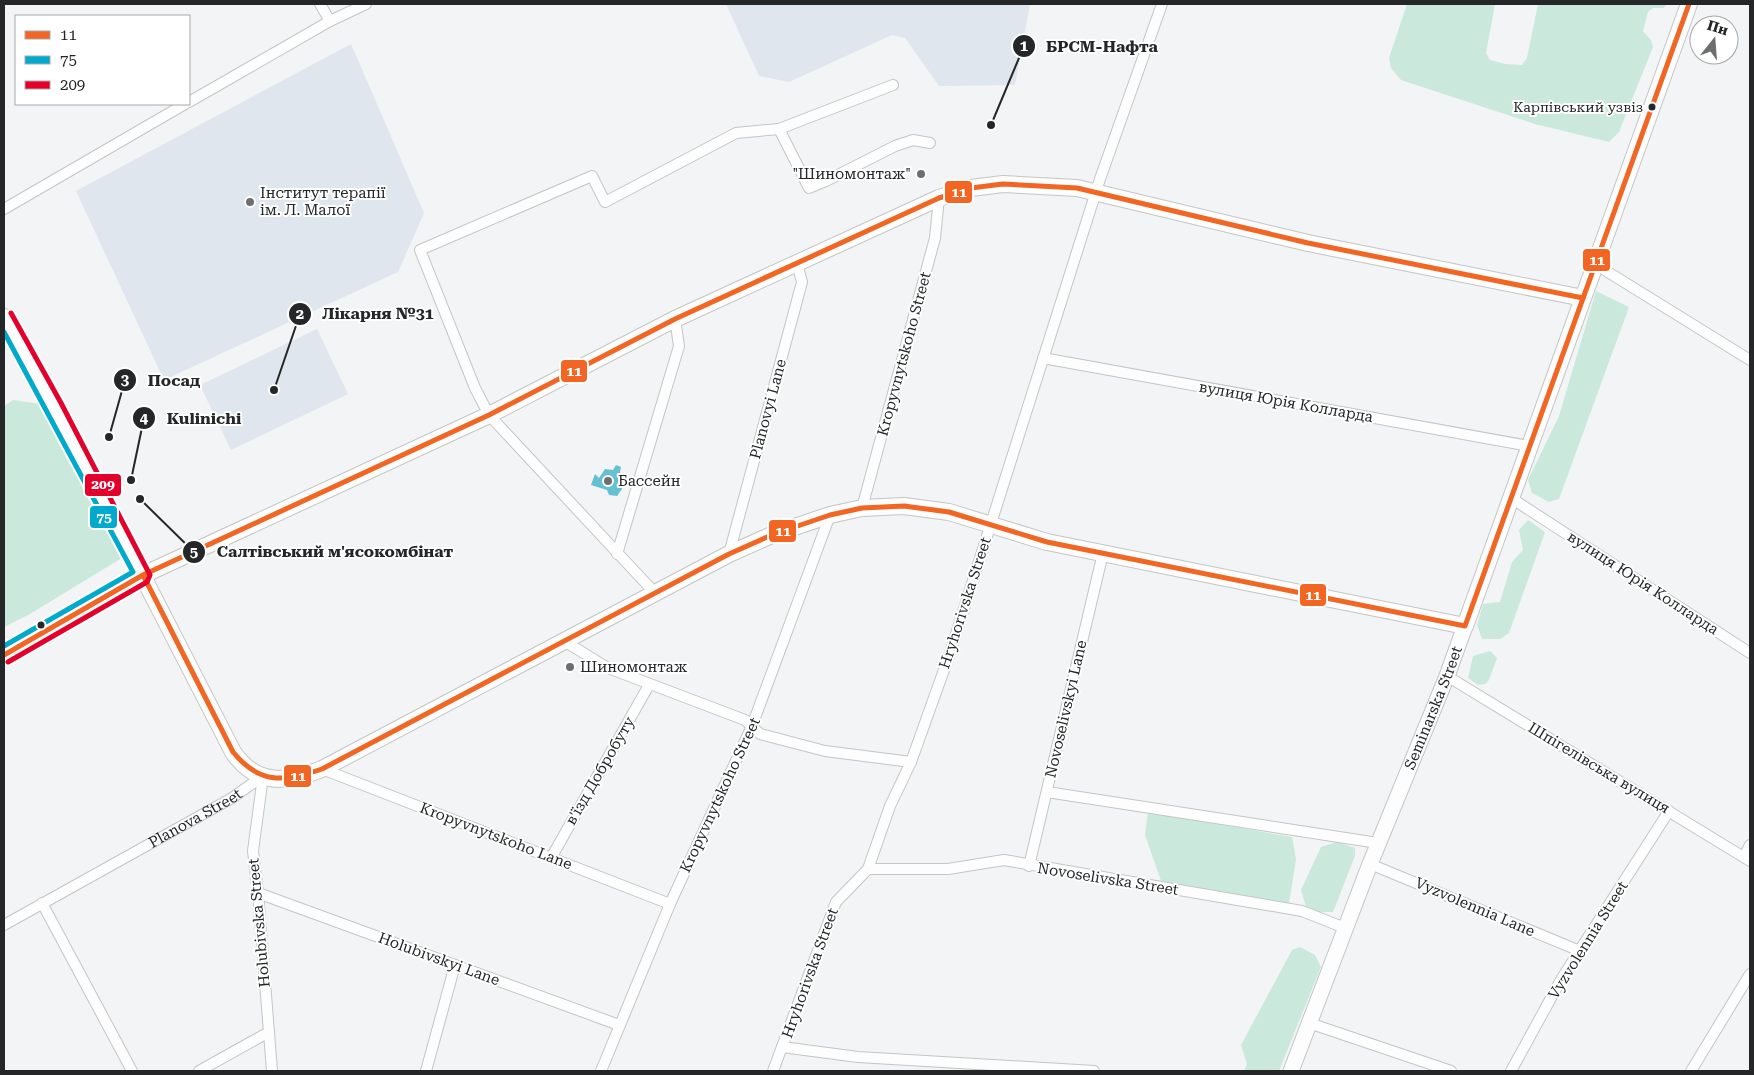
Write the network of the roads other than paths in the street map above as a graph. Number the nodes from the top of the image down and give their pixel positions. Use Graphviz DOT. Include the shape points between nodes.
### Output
graph roads {
  1 [pos="320,4"];
  2 [pos="366,4"];
  3 [pos="1162,4"];
  4 [pos="1689,4"];
  5 [pos="330,21"];
  6 [pos="893,85"];
  7 [pos="190,101"];
  8 [pos="183,105"];
  9 [pos="779,129"];
  10 [pos="930,143"];
  11 [pos="1096,191"];
  12 [pos="939,198"];
  13 [pos="4,208"];
  14 [pos="796,263"];
  15 [pos="1595,264"];
  16 [pos="1583,298"];
  17 [pos="4,317"];
  18 [pos="675,319"];
  19 [pos="1043,358"];
  20 [pos="1750,360"];
  21 [pos="489,415"];
  22 [pos="1529,446"];
  23 [pos="1511,498"];
  24 [pos="862,508"];
  25 [pos="830,515"];
  26 [pos="990,526"];
  27 [pos="1103,553"];
  28 [pos="617,554"];
  29 [pos="729,554"];
  30 [pos="143,575"];
  31 [pos="654,592"];
  32 [pos="1465,626"];
  33 [pos="564,641"];
  34 [pos="1750,653"];
  35 [pos="4,655"];
  36 [pos="1447,676"];
  37 [pos="649,685"];
  38 [pos="752,726"];
  39 [pos="911,762"];
  40 [pos="322,769"];
  41 [pos="264,776"];
  42 [pos="1047,792"];
  43 [pos="1670,812"];
  44 [pos="1378,843"];
  45 [pos="1750,845"];
  46 [pos="551,858"];
  47 [pos="1747,859"];
  48 [pos="1370,864"];
  49 [pos="1029,866"];
  50 [pos="868,869"];
  51 [pos="258,893"];
  52 [pos="42,904"];
  53 [pos="670,904"];
  54 [pos="4,925"];
  55 [pos="1345,928"];
  56 [pos="1580,951"];
  57 [pos="455,965"];
  58 [pos="1750,974"];
  59 [pos="1309,1023"];
  60 [pos="619,1025"];
  61 [pos="268,1032"];
  62 [pos="782,1047"];
  63 [pos="132,1071"];
  64 [pos="199,1071"];
  65 [pos="272,1071"];
  66 [pos="426,1071"];
  67 [pos="601,1071"];
  68 [pos="773,1071"];
  69 [pos="1094,1071"];
  70 [pos="1291,1071"];
  71 [pos="1451,1071"];
  72 [pos="1511,1071"];
  73 [pos="1691,1071"];
  1 -- 5 [label="street"];
  2 -- 5 [label="street"];
  3 -- 11 [label="street, Hryhorivska Street"];
  4 -- 15 [label="main road, Seminarska Street"];
  5 -- 7 [label="street"];
  6 -- 9 [label="street"];
  8 -- 13 [label="street"];
  9 -- 10 [label="street" via="809,188 895,146 913,140"];
  9 -- 21 [label="street" via="736,133 605,202 592,176 420,250"];
  11 -- 12 [label="main road" via="1003,184 971,188"];
  11 -- 16 [label="main road" via="1308,243"];
  11 -- 19 [label="street, Hryhorivska Street"];
  12 -- 14 [label="main road"];
  12 -- 24 [label="street, Kropyvnytskoho Street" via="935,238"];
  14 -- 18 [label="main road"];
  14 -- 29 [label="street, Planovyi Lane" via="802,282"];
  15 -- 16 [label="main road, Seminarska Street"];
  15 -- 20 [label="street"];
  16 -- 22 [label="main road, Seminarska Street"];
  17 -- 30 [label="main road"];
  18 -- 21 [label="main road"];
  18 -- 28 [label="street" via="679,346"];
  19 -- 22 [label="street, вулиця Юрія Колларда"];
  19 -- 26 [label="street, Hryhorivska Street"];
  21 -- 28 [label="street"];
  21 -- 30 [label="main road"];
  22 -- 23 [label="main road, Seminarska Street"];
  23 -- 32 [label="main road, Seminarska Street"];
  23 -- 34 [label="street, вулиця Юрія Колларда"];
  24 -- 25 [label="main road"];
  24 -- 26 [label="main road" via="904,506 949,512"];
  25 -- 29 [label="main road"];
  25 -- 38 [label="street, Kropyvnytskoho Street"];
  26 -- 27 [label="main road"];
  26 -- 39 [label="street, Hryhorivska Street"];
  27 -- 32 [label="main road"];
  27 -- 42 [label="street, Novoselivskyi Lane"];
  28 -- 31 [label="street"];
  29 -- 31 [label="main road"];
  30 -- 35 [label="main road"];
  30 -- 41 [label="main road" via="232,752 243,767"];
  31 -- 33 [label="main road"];
  32 -- 36 [label="street, Seminarska Street"];
  33 -- 37 [label="street" via="608,668"];
  33 -- 40 [label="main road"];
  36 -- 43 [label="street, Шпігелівська вулиця"];
  36 -- 44 [label="street, Seminarska Street"];
  37 -- 38 [label="street" via="745,720"];
  37 -- 46 [label="street, в'їзд Добробуту"];
  38 -- 39 [label="street" via="760,734 825,751"];
  38 -- 53 [label="street, Kropyvnytskoho Street"];
  39 -- 50 [label="street, Hryhorivska Street" via="890,806"];
  40 -- 41 [label="main road" via="287,779"];
  40 -- 46 [label="street, Kropyvnytskoho Lane"];
  41 -- 51 [label="street, Holubivska Street" via="253,851"];
  41 -- 52 [label="street, Planova Street" via="232,798"];
  42 -- 44 [label="street"];
  42 -- 49 [label="street, Novoselivskyi Lane"];
  43 -- 47 [label="street, Шпігелівська вулиця"];
  43 -- 56 [label="street, Vyzvolennia Street"];
  44 -- 48 [label="street, Seminarska Street"];
  45 -- 47 [label="street"];
  46 -- 53 [label="street, Kropyvnytskoho Lane"];
  48 -- 55 [label="street, Seminarska Street"];
  48 -- 56 [label="street, Vyzvolennia Lane"];
  49 -- 50 [label="street, Novoselivska Street" via="1004,860 948,869"];
  49 -- 55 [label="street, Novoselivska Street" via="1302,911"];
  50 -- 62 [label="street, Hryhorivska Street" via="836,902"];
  51 -- 57 [label="street, Holubivskyi Lane"];
  51 -- 61 [label="street, Holubivska Street"];
  52 -- 54 [label="street, Planova Street"];
  52 -- 63 [label="street"];
  53 -- 60 [label="street, Kropyvnytskoho Street"];
  55 -- 59 [label="street, Seminarska Street"];
  56 -- 72 [label="street, Vyzvolennia Street"];
  57 -- 60 [label="street, Holubivskyi Lane"];
  57 -- 66 [label="street"];
  58 -- 73 [label="street"];
  59 -- 70 [label="street, Seminarska Street"];
  59 -- 71 [label="street"];
  60 -- 67 [label="street, Kropyvnytskoho Street"];
  61 -- 64 [label="street"];
  61 -- 65 [label="street, Holubivska Street"];
  62 -- 68 [label="street, Hryhorivska Street"];
  62 -- 69 [label="street" via="858,1057"];
}
